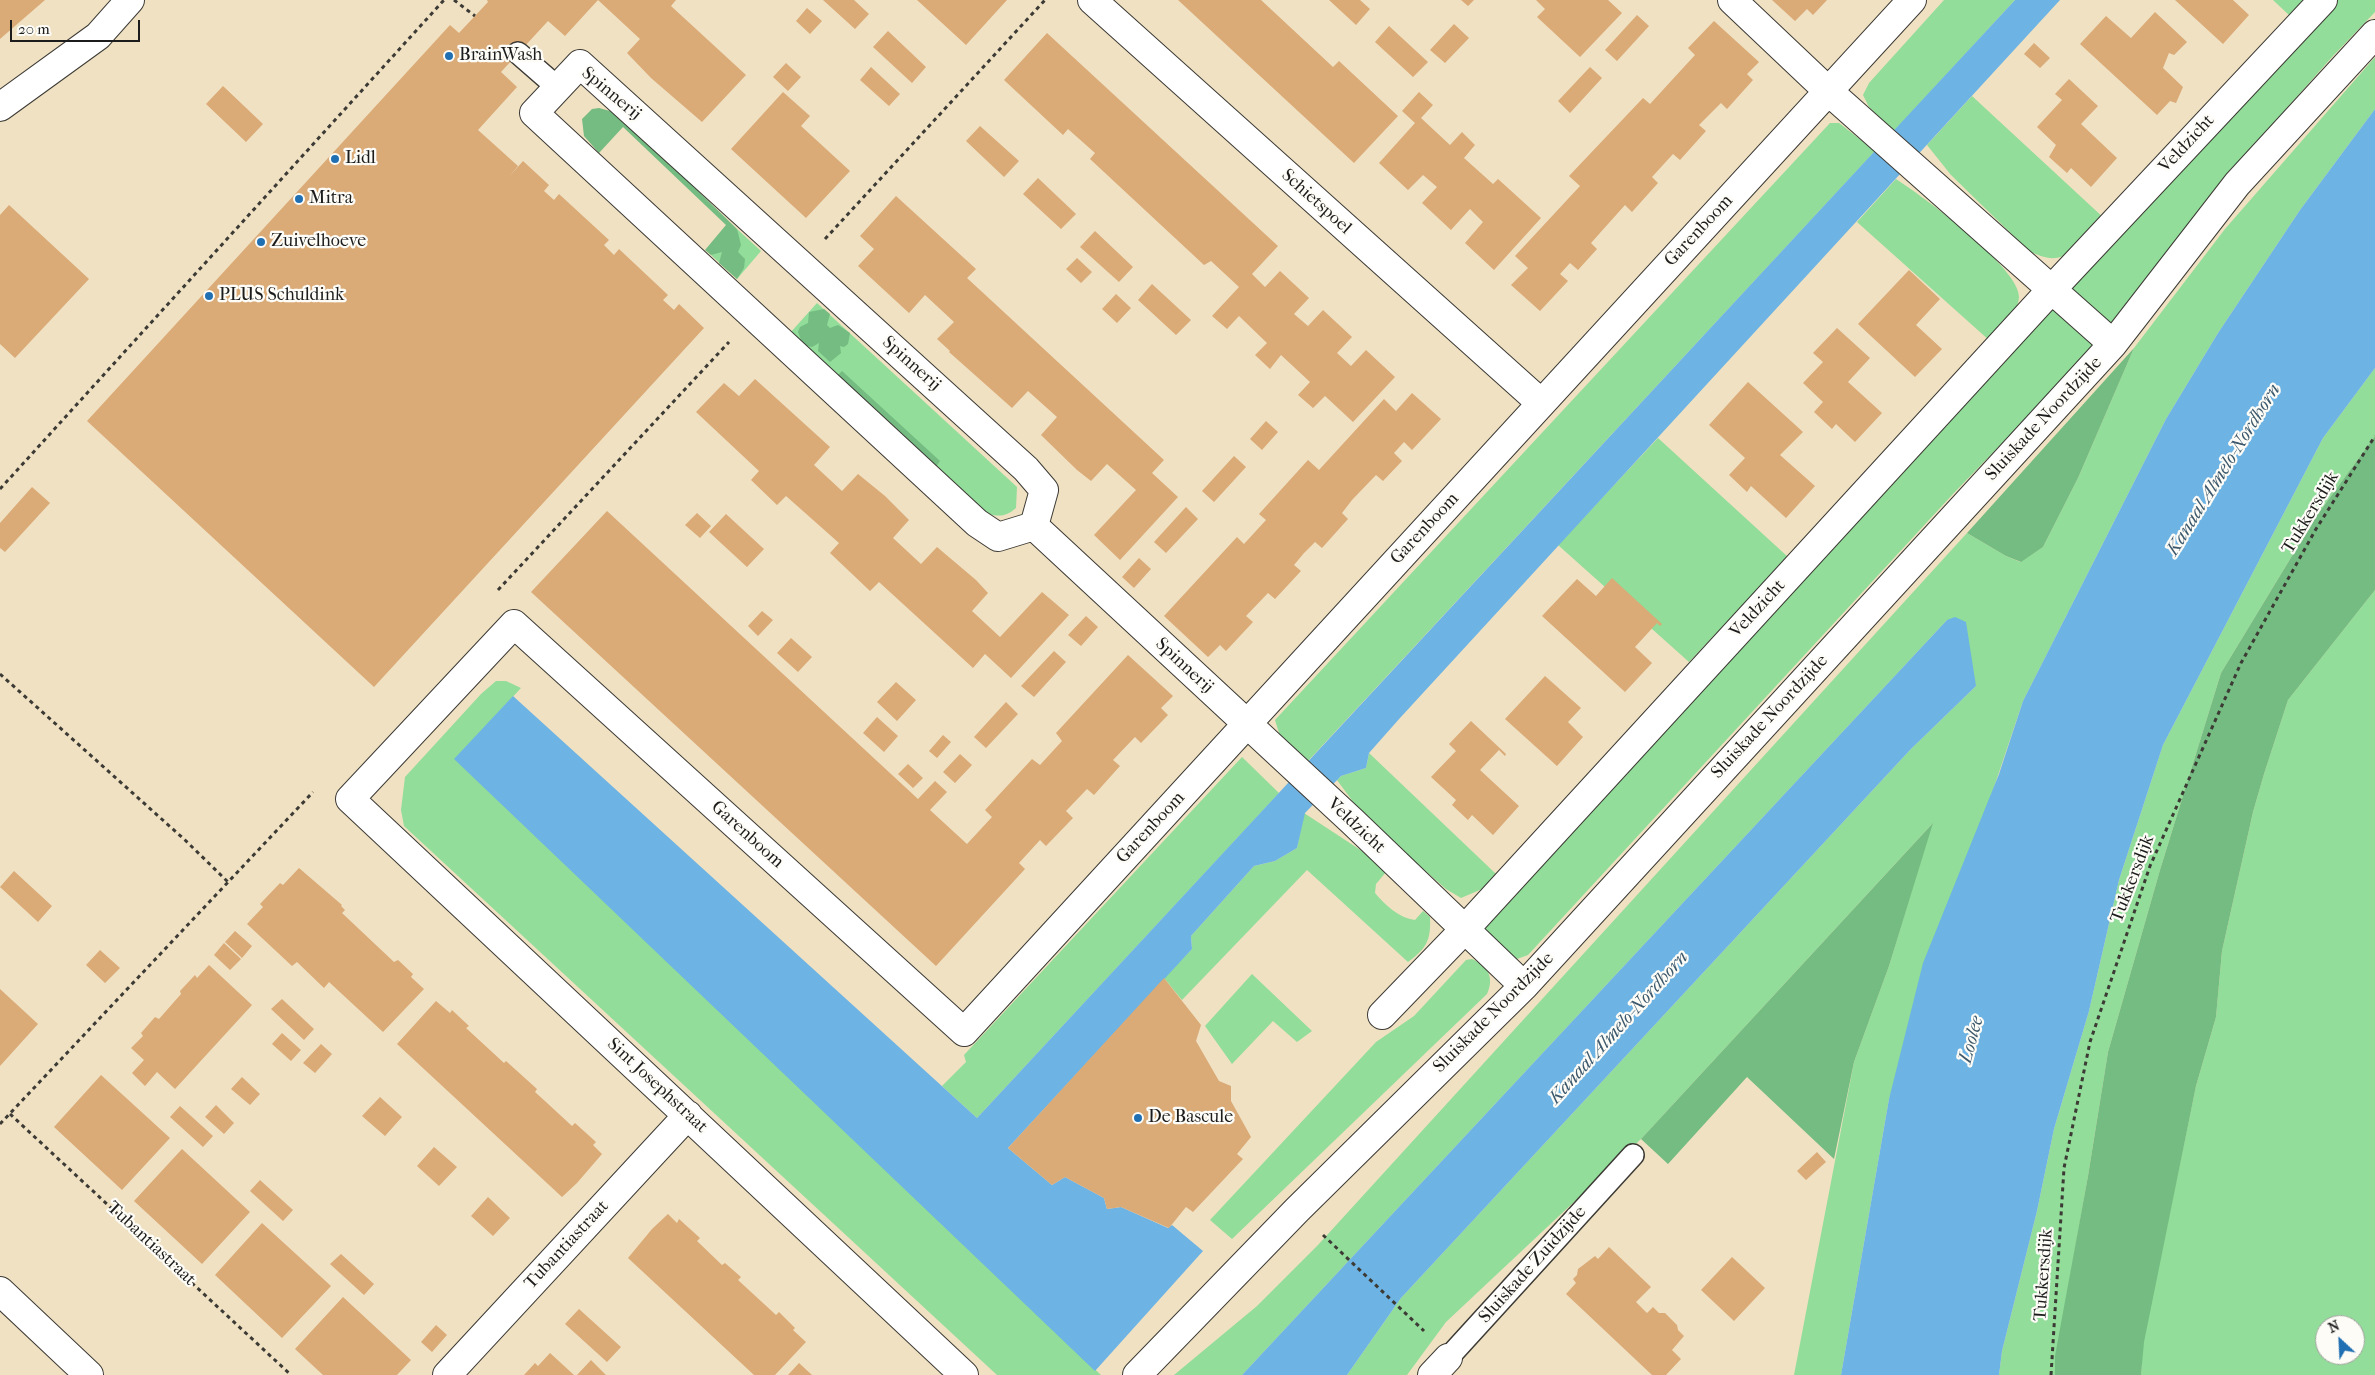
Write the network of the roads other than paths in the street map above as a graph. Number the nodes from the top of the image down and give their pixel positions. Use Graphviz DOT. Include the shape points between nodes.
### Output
graph roads {
  1 [pos="130,0"];
  2 [pos="1092,0"];
  3 [pos="1732,0"];
  4 [pos="1912,0"];
  5 [pos="2323,0"];
  6 [pos="2375,34"];
  7 [pos="518,53"];
  8 [pos="557,87"];
  9 [pos="1827,90"];
  10 [pos="0,107"];
  11 [pos="2052,289"];
  12 [pos="2113,344"];
  13 [pos="1540,403"];
  14 [pos="1034,526"];
  15 [pos="1246,724"];
  16 [pos="350,798"];
  17 [pos="1464,930"];
  18 [pos="1524,986"];
  19 [pos="1382,1015"];
  20 [pos="688,1115"];
  21 [pos="1633,1155"];
  22 [pos="0,1291"];
  23 [pos="1440,1367"];
  24 [pos="89,1375"];
  25 [pos="447,1375"];
  26 [pos="964,1375"];
  27 [pos="1137,1375"];
  1 -- 10 [label="street" via="98,36"];
  2 -- 13 [label="street, Schietspoel"];
  3 -- 9 [label="street"];
  4 -- 9 [label="street, Garenboom"];
  5 -- 11 [label="street, Veldzicht"];
  6 -- 12 [label="street, Sluiskade Noordzijde" via="2237,184"];
  7 -- 8 [label="lane"];
  8 -- 14 [label="street, Spinnerij" via="580,64 1026,469 1044,490"];
  8 -- 14 [label="street, Spinnerij" via="534,112 752,317 977,523 998,537"];
  9 -- 11 [label="street"];
  9 -- 13 [label="street, Garenboom"];
  11 -- 12 [label="street"];
  11 -- 17 [label="street, Veldzicht"];
  12 -- 18 [label="street, Sluiskade Noordzijde"];
  13 -- 15 [label="street, Garenboom"];
  14 -- 15 [label="street, Spinnerij"];
  15 -- 16 [label="street, Garenboom" via="964,1032 514,624"];
  15 -- 17 [label="street, Veldzicht"];
  16 -- 20 [label="street, Sint Josephstraat"];
  17 -- 18 [label="street, Veldzicht"];
  17 -- 19 [label="street, Veldzicht"];
  18 -- 27 [label="street, Sluiskade Noordzijde" via="1297,1210"];
  20 -- 25 [label="street, Tubantiastraat"];
  20 -- 26 [label="street, Sint Josephstraat"];
  21 -- 23 [label="lane, Sluiskade Zuidzijde"];
  22 -- 24 [label="street"];
}
